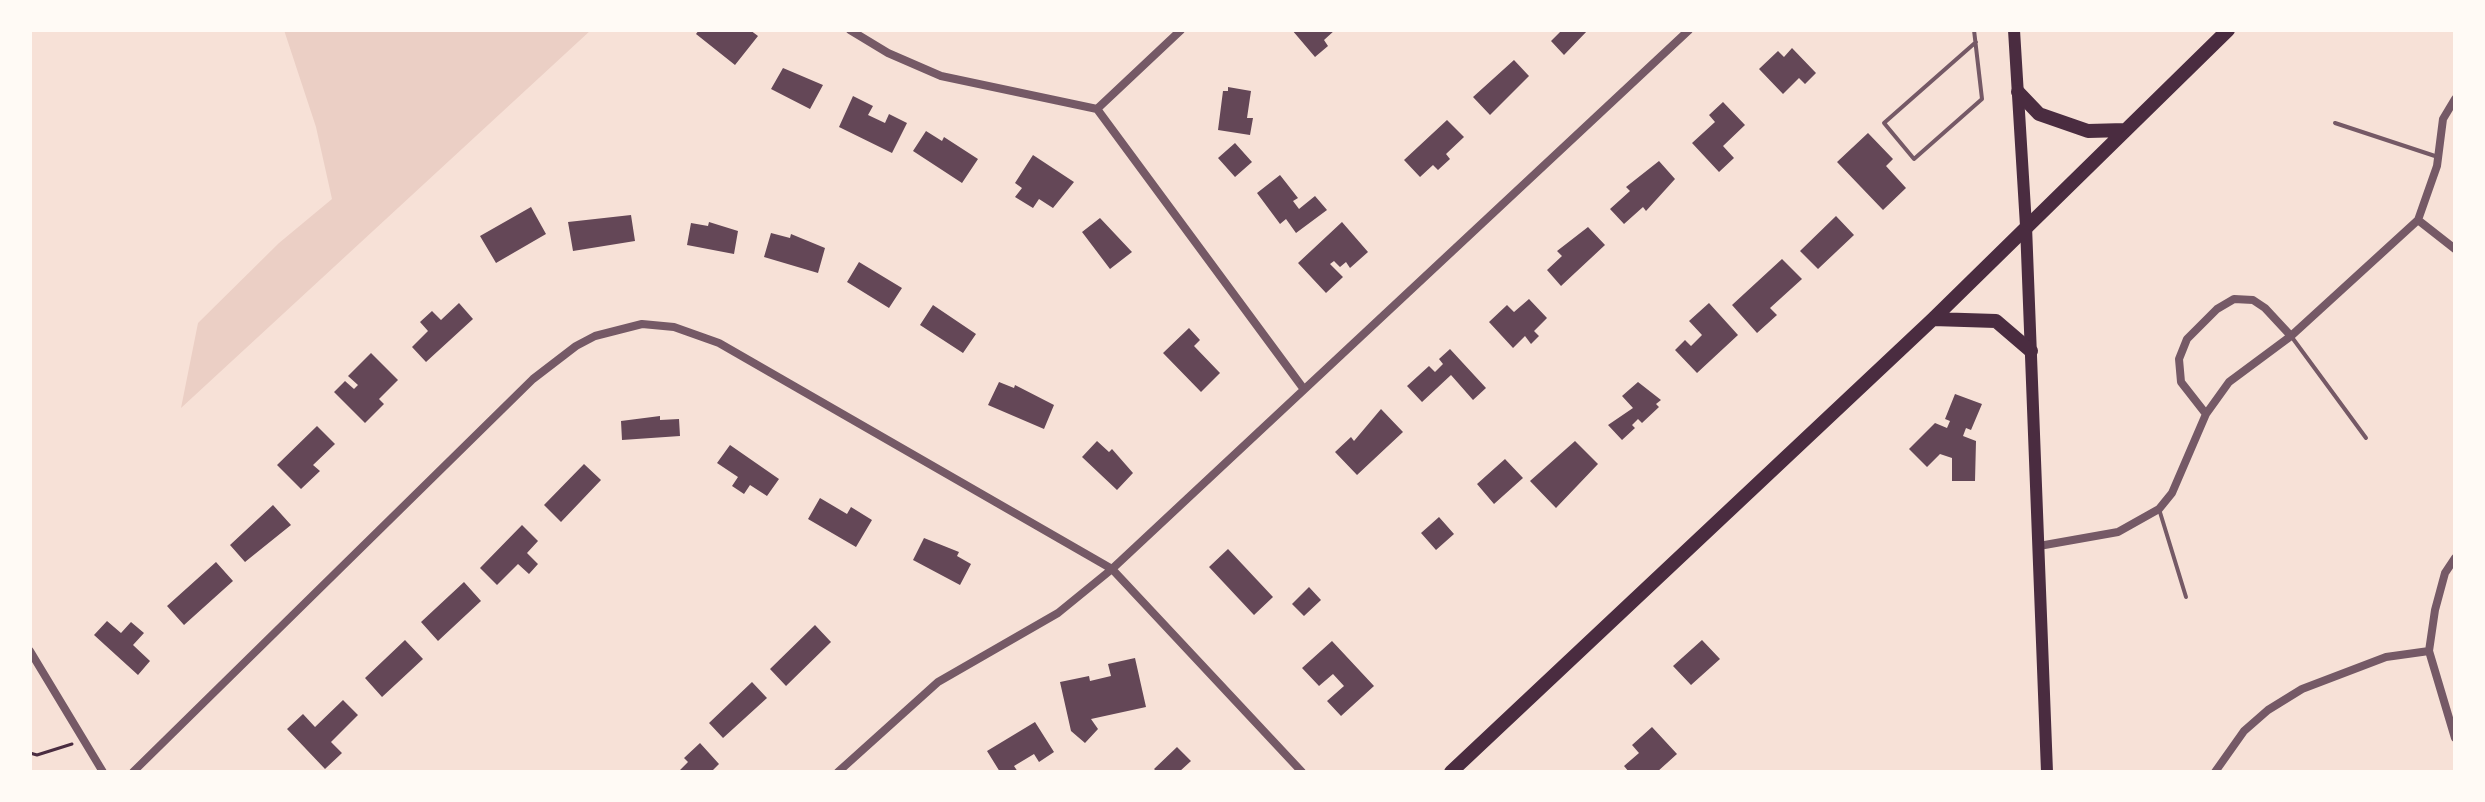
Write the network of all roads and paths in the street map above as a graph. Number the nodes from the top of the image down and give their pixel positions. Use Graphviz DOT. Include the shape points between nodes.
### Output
graph roads {
  1 [pos="850,30"];
  2 [pos="1181,30"];
  3 [pos="1689,30"];
  4 [pos="1974,30"];
  5 [pos="2014,30"];
  6 [pos="2228,30"];
  7 [pos="1976,42"];
  8 [pos="2018,92"];
  9 [pos="2455,99"];
  10 [pos="1097,109"];
  11 [pos="2335,123"];
  12 [pos="2125,130"];
  13 [pos="2438,157"];
  14 [pos="2418,220"];
  15 [pos="2026,226"];
  16 [pos="2455,249"];
  17 [pos="1933,319"];
  18 [pos="2291,336"];
  19 [pos="2031,351"];
  20 [pos="1303,388"];
  21 [pos="2206,414"];
  22 [pos="2366,438"];
  23 [pos="2159,509"];
  24 [pos="2039,546"];
  25 [pos="2455,558"];
  26 [pos="1112,569"];
  27 [pos="2186,597"];
  28 [pos="30,651"];
  29 [pos="2429,651"];
  30 [pos="2455,738"];
  31 [pos="85,739"];
  32 [pos="30,753"];
  33 [pos="103,772"];
  34 [pos="133,772"];
  35 [pos="838,772"];
  36 [pos="1302,772"];
  37 [pos="1451,772"];
  38 [pos="2047,772"];
  39 [pos="2215,772"];
  1 -- 10 [label="street" via="888,53 954,80"];
  2 -- 10 [label="street"];
  3 -- 20 [label="street"];
  4 -- 7 [label="lane"];
  5 -- 8 [label="main road"];
  6 -- 12 [label="main road"];
  7 -- 7 [label="lane" via="1884,123 1914,159 1982,99"];
  8 -- 12 [label="main road" via="2039,114 2088,131"];
  8 -- 15 [label="main road"];
  9 -- 13 [label="street" via="2443,119"];
  10 -- 20 [label="street"];
  11 -- 13 [label="lane"];
  12 -- 15 [label="main road"];
  13 -- 14 [label="street"];
  14 -- 16 [label="street"];
  14 -- 18 [label="street"];
  15 -- 17 [label="main road"];
  15 -- 19 [label="main road"];
  17 -- 19 [label="main road" via="1996,321"];
  17 -- 37 [label="main road"];
  18 -- 21 [label="street" via="2239,372"];
  18 -- 21 [label="street" via="2253,300 2234,299 2217,309 2187,339 2179,359 2181,382"];
  18 -- 22 [label="lane"];
  19 -- 24 [label="main road"];
  20 -- 26 [label="street"];
  21 -- 23 [label="street" via="2172,493"];
  23 -- 24 [label="street" via="2118,532"];
  23 -- 27 [label="lane"];
  24 -- 38 [label="main road"];
  25 -- 29 [label="street" via="2445,573"];
  26 -- 34 [label="street" via="719,343 674,327 627,326 576,346 533,379"];
  26 -- 35 [label="street" via="1058,613 938,682"];
  26 -- 36 [label="street"];
  28 -- 31 [label="street"];
  29 -- 30 [label="street"];
  29 -- 39 [label="street" via="2386,657 2302,689 2244,731"];
  31 -- 32 [label="path"];
  31 -- 33 [label="street"];
}
